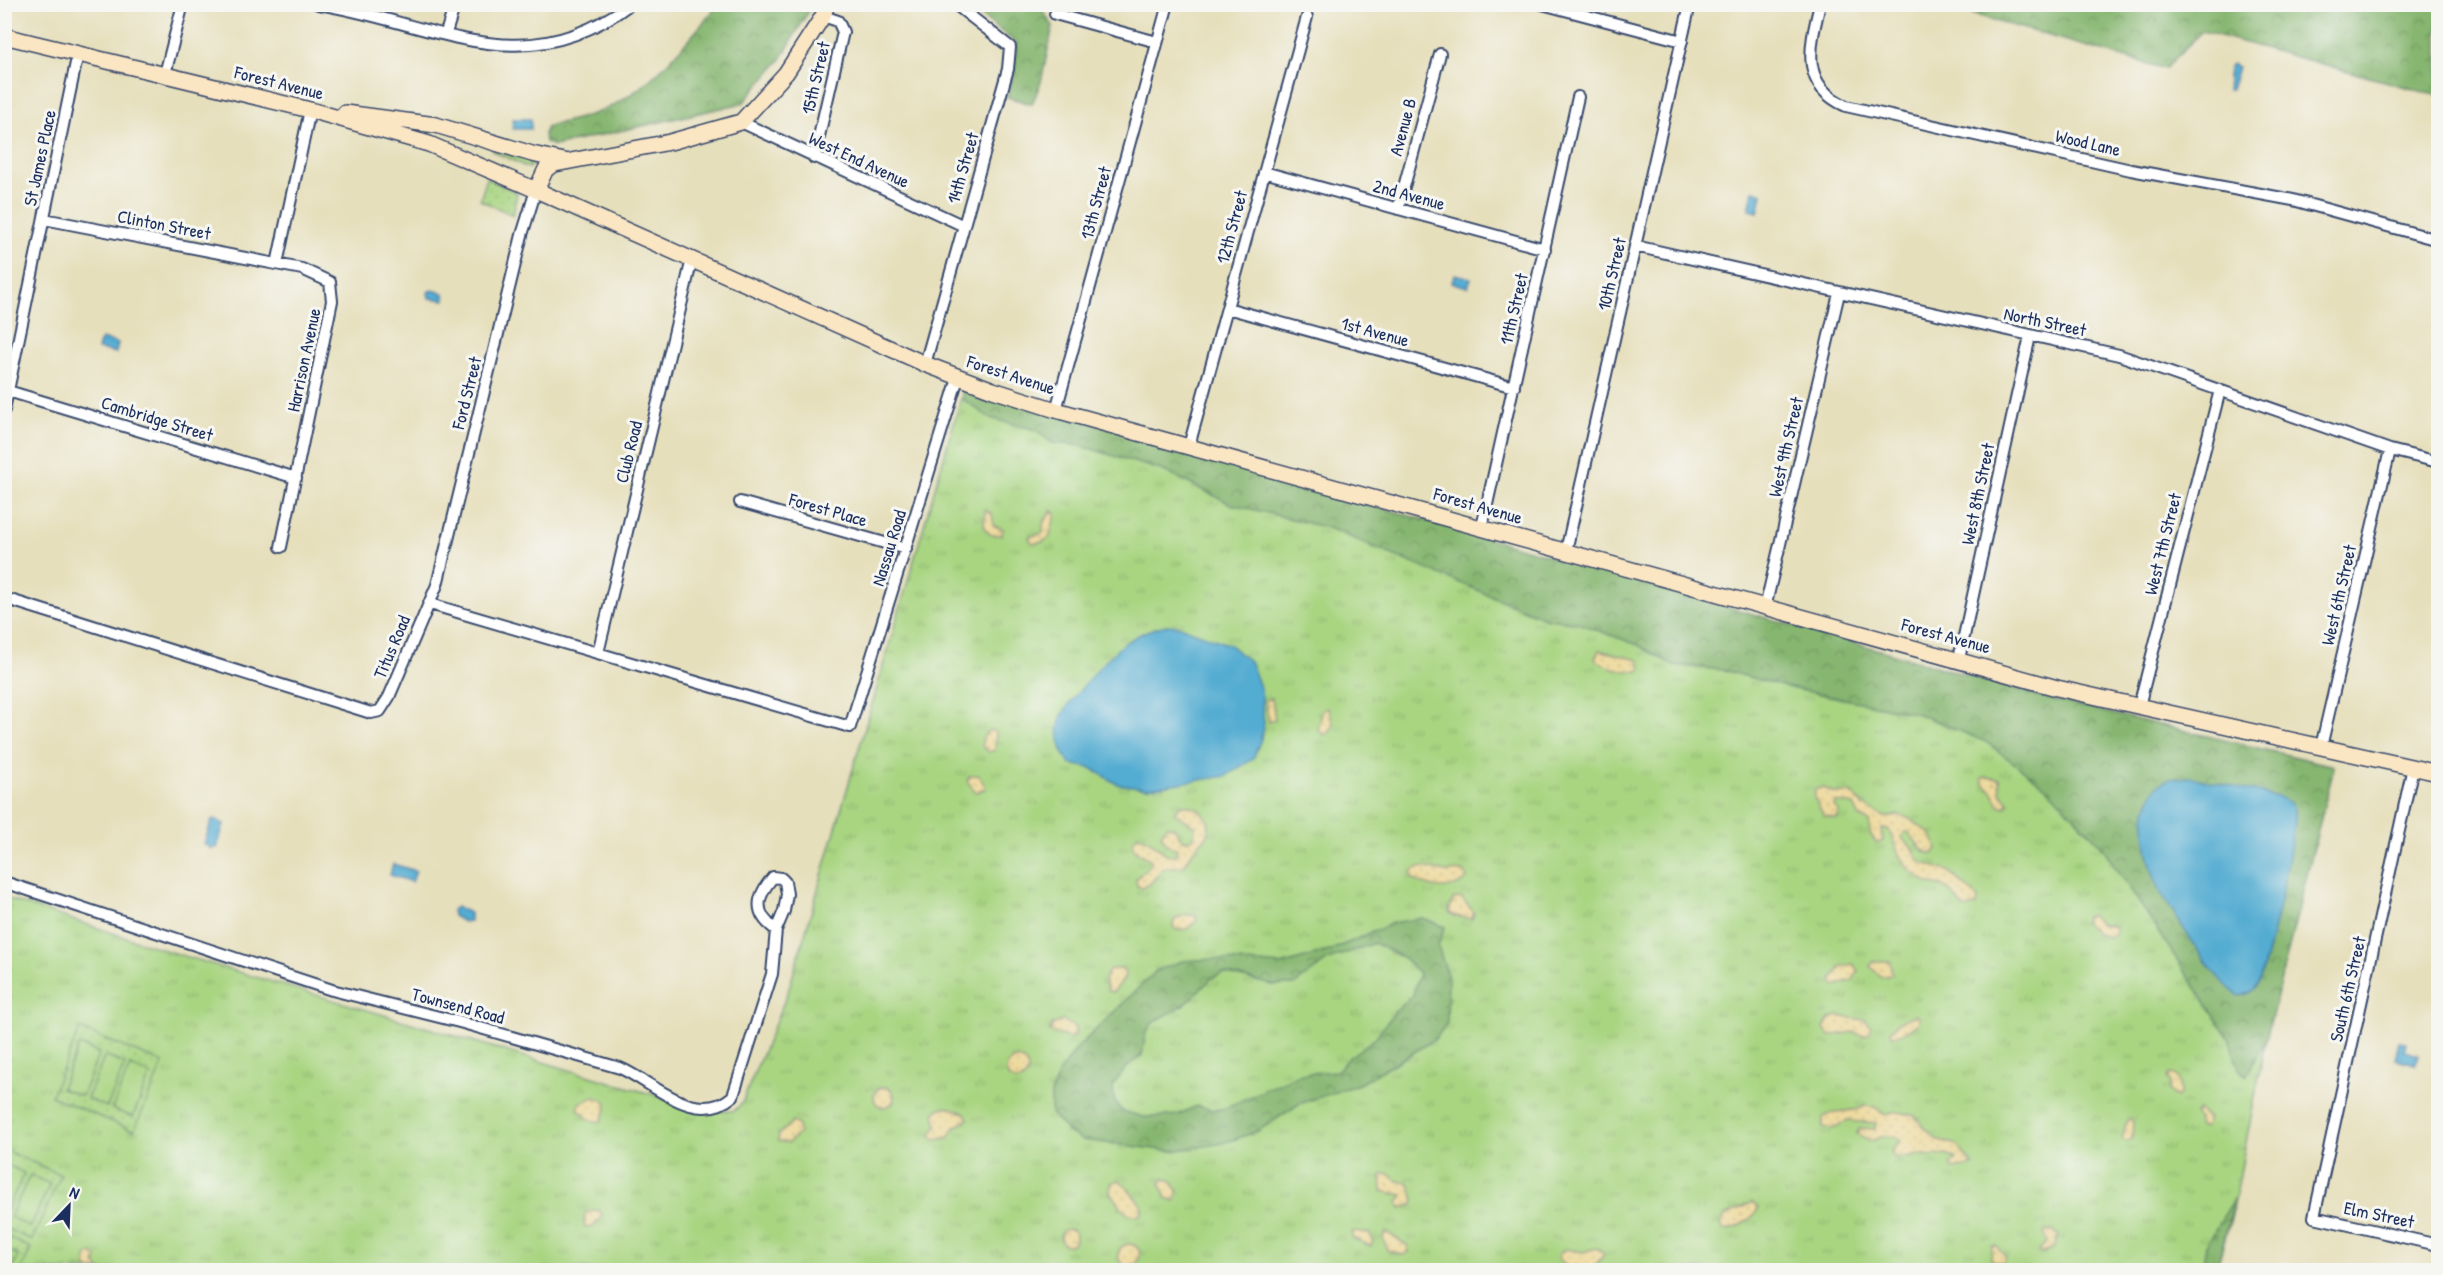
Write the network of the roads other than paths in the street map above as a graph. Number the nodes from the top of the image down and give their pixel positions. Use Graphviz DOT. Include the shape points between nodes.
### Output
graph roads {
  1 [pos="183,4"];
  2 [pos="318,4"];
  3 [pos="455,4"];
  4 [pos="630,4"];
  5 [pos="954,4"];
  6 [pos="1168,4"];
  7 [pos="1542,4"];
  8 [pos="1690,4"];
  9 [pos="1820,4"];
  10 [pos="825,10"];
  11 [pos="1055,14"];
  12 [pos="1307,17"];
  13 [pos="446,33"];
  14 [pos="4,36"];
  15 [pos="1682,41"];
  16 [pos="1157,42"];
  17 [pos="78,53"];
  18 [pos="1440,54"];
  19 [pos="165,74"];
  20 [pos="1578,98"];
  21 [pos="310,110"];
  22 [pos="741,122"];
  23 [pos="814,158"];
  24 [pos="567,161"];
  25 [pos="1264,172"];
  26 [pos="536,190"];
  27 [pos="1398,209"];
  28 [pos="44,219"];
  29 [pos="964,226"];
  30 [pos="2439,240"];
  31 [pos="1635,246"];
  32 [pos="1545,249"];
  33 [pos="692,259"];
  34 [pos="277,264"];
  35 [pos="1839,293"];
  36 [pos="1227,308"];
  37 [pos="2030,336"];
  38 [pos="925,364"];
  39 [pos="958,378"];
  40 [pos="1514,387"];
  41 [pos="2220,390"];
  42 [pos="8,391"];
  43 [pos="4,410"];
  44 [pos="1056,410"];
  45 [pos="1190,446"];
  46 [pos="2390,450"];
  47 [pos="2439,462"];
  48 [pos="296,478"];
  49 [pos="740,502"];
  50 [pos="1482,527"];
  51 [pos="281,547"];
  52 [pos="906,549"];
  53 [pos="1566,551"];
  54 [pos="4,598"];
  55 [pos="430,604"];
  56 [pos="1765,608"];
  57 [pos="598,653"];
  58 [pos="1959,659"];
  59 [pos="2139,706"];
  60 [pos="850,727"];
  61 [pos="2321,747"];
  62 [pos="2413,767"];
  63 [pos="2439,773"];
  64 [pos="4,882"];
  65 [pos="776,930"];
  66 [pos="2314,1217"];
  67 [pos="2439,1245"];
  1 -- 19 [label="street"];
  2 -- 13 [label="street"];
  3 -- 13 [label="street"];
  4 -- 13 [label="street" via="607,21 577,35 539,44 484,44"];
  5 -- 29 [label="street, 14th Street" via="1010,47 1008,69"];
  6 -- 16 [label="street, 13th Street"];
  7 -- 15 [label="street"];
  8 -- 15 [label="street, 10th Street"];
  9 -- 30 [label="street, Wood Lane" via="1810,60 1814,77 1822,92 1846,106 2131,170 2293,200"];
  10 -- 22 [label="main road" via="786,73"];
  10 -- 23 [label="street, 15th Street" via="843,32"];
  11 -- 16 [label="street"];
  12 -- 25 [label="street, 12th Street"];
  14 -- 17 [label="main road, Forest Avenue"];
  15 -- 31 [label="street, 10th Street"];
  16 -- 44 [label="street, 13th Street"];
  17 -- 19 [label="main road, Forest Avenue"];
  17 -- 28 [label="street, St James Place"];
  18 -- 27 [label="street, Avenue B"];
  19 -- 21 [label="main road, Forest Avenue"];
  20 -- 32 [label="street, 11th Street"];
  21 -- 24 [label="main road" via="436,125"];
  21 -- 26 [label="main road, Forest Avenue" via="429,144"];
  21 -- 34 [label="street"];
  22 -- 23 [label="street, West End Avenue"];
  22 -- 24 [label="main road" via="670,142"];
  23 -- 29 [label="street, West End Avenue"];
  24 -- 26 [label="main road" via="546,169"];
  25 -- 27 [label="street, 2nd Avenue"];
  25 -- 36 [label="street, 12th Street"];
  26 -- 33 [label="main road, Forest Avenue"];
  26 -- 55 [label="street, Ford Street"];
  27 -- 32 [label="street, 2nd Avenue"];
  28 -- 34 [label="street, Clinton Street"];
  28 -- 42 [label="street, St James Place"];
  29 -- 38 [label="street, 14th Street"];
  31 -- 35 [label="street, North Street"];
  31 -- 53 [label="street, 10th Street"];
  32 -- 40 [label="street, 11th Street"];
  33 -- 38 [label="main road, Forest Avenue"];
  33 -- 57 [label="street, Club Road"];
  34 -- 48 [label="street, Harrison Avenue" via="327,279 333,294"];
  35 -- 37 [label="street, North Street"];
  35 -- 56 [label="street, West 9th Street"];
  36 -- 40 [label="street, 1st Avenue"];
  36 -- 45 [label="street, 12th Street"];
  37 -- 41 [label="street, North Street" via="2134,359"];
  37 -- 58 [label="street, West 8th Street"];
  38 -- 39 [label="main road, Forest Avenue"];
  39 -- 44 [label="main road, Forest Avenue"];
  39 -- 52 [label="street, Nassau Road"];
  40 -- 50 [label="street, 11th Street"];
  41 -- 46 [label="street, North Street"];
  41 -- 59 [label="street, West 7th Street"];
  42 -- 43 [label="street, St James Place"];
  42 -- 48 [label="street, Cambridge Street"];
  44 -- 45 [label="main road, Forest Avenue"];
  45 -- 50 [label="main road, Forest Avenue"];
  46 -- 47 [label="street, North Street"];
  46 -- 61 [label="street, West 6th Street"];
  48 -- 51 [label="street, Harrison Avenue"];
  49 -- 52 [label="street, Forest Place"];
  50 -- 53 [label="main road, Forest Avenue"];
  52 -- 60 [label="street, Nassau Road"];
  53 -- 56 [label="main road, Forest Avenue"];
  54 -- 55 [label="street, Titus Road" via="371,713 380,711 389,696"];
  55 -- 57 [label="street, Titus Road"];
  56 -- 58 [label="main road, Forest Avenue"];
  57 -- 60 [label="street, Titus Road"];
  58 -- 59 [label="main road, Forest Avenue" via="2057,688"];
  59 -- 61 [label="main road, Forest Avenue"];
  61 -- 62 [label="main road, Forest Avenue"];
  62 -- 63 [label="main road, Forest Avenue"];
  62 -- 66 [label="street, South 6th Street"];
  64 -- 65 [label="street, Townsend Road" via="332,990 620,1068 686,1105 711,1107 733,1096 741,1077 772,974"];
  66 -- 67 [label="street, Elm Street"];
}
